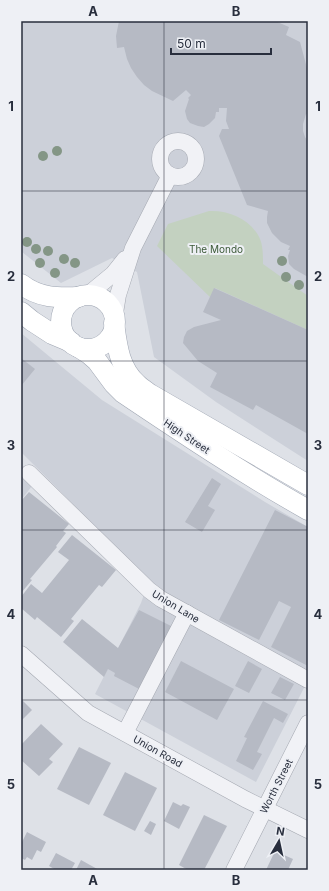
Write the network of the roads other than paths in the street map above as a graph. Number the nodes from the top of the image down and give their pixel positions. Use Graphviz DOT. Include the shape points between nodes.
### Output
graph roads {
  1 [pos="170,175"];
  2 [pos="133,248"];
  3 [pos="21,284"];
  4 [pos="82,296"];
  5 [pos="21,312"];
  6 [pos="114,321"];
  7 [pos="74,344"];
  8 [pos="29,473"];
  9 [pos="308,485"];
  10 [pos="308,510"];
  11 [pos="187,613"];
  12 [pos="21,654"];
  13 [pos="308,680"];
  14 [pos="308,723"];
  15 [pos="125,733"];
  16 [pos="265,809"];
  17 [pos="308,830"];
  18 [pos="234,870"];
  1 -- 2 [label="street"];
  2 -- 4 [label="street" via="113,274 90,293"];
  2 -- 6 [label="street" via="118,295"];
  3 -- 4 [label="main road" via="44,296"];
  4 -- 6 [label="main road" via="93,296 105,302 113,313"];
  4 -- 7 [label="main road" via="72,300 62,313 62,329"];
  5 -- 7 [label="main road, High Street" via="52,334"];
  6 -- 7 [label="main road" via="110,337 99,346 85,348"];
  6 -- 9 [label="main road, High Street" via="120,360 136,384"];
  7 -- 10 [label="main road, High Street" via="97,361 123,393 206,449"];
  8 -- 11 [label="street, Union Lane" via="149,590"];
  11 -- 13 [label="street, Union Lane"];
  11 -- 15 [label="street"];
  12 -- 15 [label="street, Union Road" via="88,713"];
  14 -- 16 [label="street, Worth Street"];
  15 -- 16 [label="street, Union Road"];
  16 -- 17 [label="street, Union Road"];
  16 -- 18 [label="street, Worth Street"];
}
